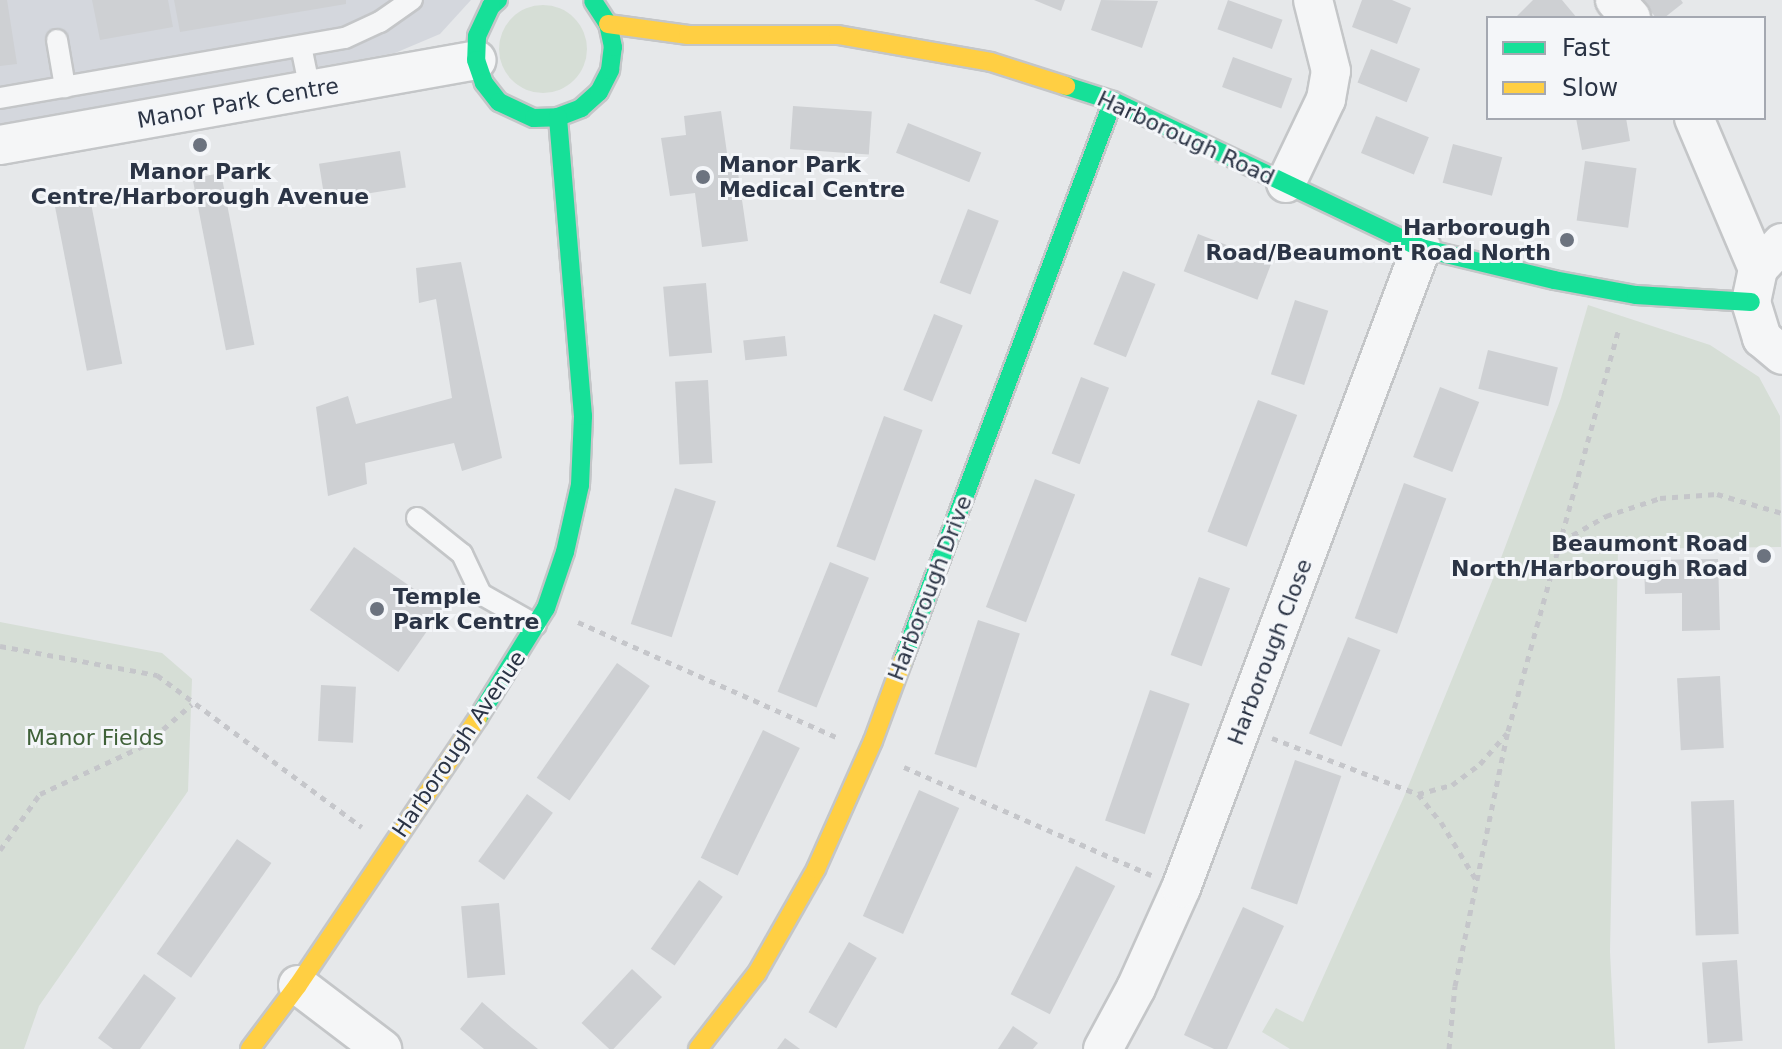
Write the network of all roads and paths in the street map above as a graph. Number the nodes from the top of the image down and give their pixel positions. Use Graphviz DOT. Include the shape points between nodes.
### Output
graph roads {
  1 [pos="412,0"];
  2 [pos="498,0"];
  3 [pos="591,0"];
  4 [pos="1313,0"];
  5 [pos="1615,0"];
  6 [pos="1629,16"];
  7 [pos="608,24"];
  8 [pos="57,40"];
  9 [pos="301,46"];
  10 [pos="476,60"];
  11 [pos="65,87"];
  12 [pos="310,90"];
  13 [pos="0,98"];
  14 [pos="1113,101"];
  15 [pos="558,117"];
  16 [pos="1695,120"];
  17 [pos="0,145"];
  18 [pos="1286,183"];
  19 [pos="1421,248"];
  20 [pos="1764,271"];
  21 [pos="1636,295"];
  22 [pos="1782,355"];
  23 [pos="1782,513"];
  24 [pos="417,518"];
  25 [pos="1561,541"];
  26 [pos="536,625"];
  27 [pos="0,646"];
  28 [pos="192,704"];
  29 [pos="1242,728"];
  30 [pos="1508,731"];
  31 [pos="1418,794"];
  32 [pos="390,848"];
  33 [pos="0,850"];
  34 [pos="1475,879"];
  35 [pos="298,985"];
  36 [pos="250,1049"];
  37 [pos="382,1049"];
  38 [pos="698,1049"];
  39 [pos="1103,1049"];
  40 [pos="1449,1049"];
  1 -- 9 [label="lane, Manor Park Centre" via="355,35"];
  2 -- 10 [label="street" via="477,36"];
  3 -- 7 [label="street"];
  4 -- 18 [label="street" via="1331,71 1326,99"];
  5 -- 6 [label="street"];
  7 -- 14 [label="street, Harborough Road" via="688,35 838,35 991,62"];
  7 -- 15 [label="street" via="610,70 599,92 581,108"];
  8 -- 11 [label="lane"];
  9 -- 11 [label="lane, Manor Park Centre"];
  9 -- 12 [label="lane"];
  10 -- 12 [label="street, Manor Park Centre"];
  10 -- 15 [label="street" via="484,83 499,102 534,118"];
  11 -- 13 [label="lane, Manor Park Centre"];
  12 -- 17 [label="street, Manor Park Centre"];
  14 -- 18 [label="street, Harborough Road"];
  14 -- 38 [label="street, Harborough Drive" via="873,741 816,869 772,947"];
  15 -- 26 [label="street, Harborough Avenue" via="582,457 565,552"];
  16 -- 20 [label="street"];
  18 -- 19 [label="street, Harborough Road"];
  19 -- 21 [label="street, Harborough Road"];
  19 -- 29 [label="street, Harborough Close"];
  20 -- 21 [label="street, Harborough Road"];
  20 -- 22 [label="street" via="1762,338"];
  21 -- 25 [label="path" via="1613,339"];
  23 -- 25 [label="path" via="1717,494 1660,498 1606,516"];
  24 -- 26 [label="lane" via="462,554 481,594"];
  25 -- 30 [label="path"];
  26 -- 32 [label="street, Harborough Avenue"];
  27 -- 28 [label="path" via="157,675"];
  28 -- 32 [label="path"];
  28 -- 33 [label="path" via="145,745 40,794"];
  29 -- 31 [label="path"];
  29 -- 39 [label="street, Harborough Close" via="1181,888"];
  30 -- 31 [label="path" via="1480,764 1452,785"];
  30 -- 34 [label="path"];
  31 -- 34 [label="path"];
  32 -- 35 [label="street, Harborough Avenue"];
  34 -- 40 [label="path"];
  35 -- 36 [label="street, Harborough Avenue"];
  35 -- 37 [label="street"];
}
